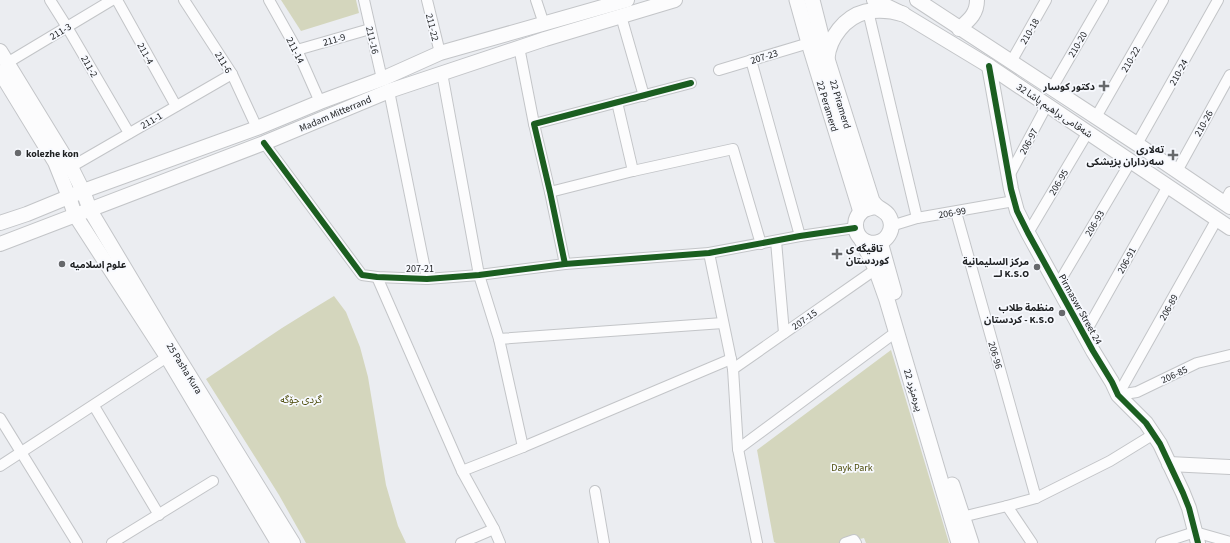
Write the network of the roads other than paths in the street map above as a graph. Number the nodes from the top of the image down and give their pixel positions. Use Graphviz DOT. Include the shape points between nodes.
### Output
graph roads {
  1 [pos="50,0"];
  2 [pos="112,0"];
  3 [pos="117,0"];
  4 [pos="184,0"];
  5 [pos="269,0"];
  6 [pos="364,0"];
  7 [pos="427,0"];
  8 [pos="536,0"];
  9 [pos="675,0"];
  10 [pos="785,0"];
  11 [pos="797,0"];
  12 [pos="812,0"];
  13 [pos="917,0"];
  14 [pos="977,0"];
  15 [pos="1046,0"];
  16 [pos="1103,0"];
  17 [pos="1163,0"];
  18 [pos="1218,0"];
  19 [pos="622,1"];
  20 [pos="871,6"];
  21 [pos="903,14"];
  22 [pos="621,16"];
  23 [pos="801,16"];
  24 [pos="544,24"];
  25 [pos="67,27"];
  26 [pos="370,29"];
  27 [pos="959,29"];
  28 [pos="809,43"];
  29 [pos="519,48"];
  30 [pos="297,50"];
  31 [pos="440,53"];
  32 [pos="827,59"];
  33 [pos="751,60"];
  34 [pos="2,62"];
  35 [pos="1011,62"];
  36 [pos="989,66"];
  37 [pos="719,70"];
  38 [pos="442,73"];
  39 [pos="232,74"];
  40 [pos="1230,75"];
  41 [pos="691,83"];
  42 [pos="386,85"];
  43 [pos="1052,88"];
  44 [pos="644,96"];
  45 [pos="320,102"];
  46 [pos="617,102"];
  47 [pos="1047,105"];
  48 [pos="176,106"];
  49 [pos="1096,117"];
  50 [pos="534,124"];
  51 [pos="258,128"];
  52 [pos="1088,132"];
  53 [pos="129,134"];
  54 [pos="264,143"];
  55 [pos="1137,144"];
  56 [pos="1131,161"];
  57 [pos="71,167"];
  58 [pos="633,171"];
  59 [pos="1177,171"];
  60 [pos="1009,176"];
  61 [pos="1168,186"];
  62 [pos="83,191"];
  63 [pos="550,192"];
  64 [pos="69,197"];
  65 [pos="1228,200"];
  66 [pos="1014,201"];
  67 [pos="876,206"];
  68 [pos="90,210"];
  69 [pos="861,212"];
  70 [pos="956,212"];
  71 [pos="75,215"];
  72 [pos="917,218"];
  73 [pos="1217,219"];
  74 [pos="0,223"];
  75 [pos="892,226"];
  76 [pos="1230,228"];
  77 [pos="1028,233"];
  78 [pos="859,234"];
  79 [pos="800,236"];
  80 [pos="776,241"];
  81 [pos="880,242"];
  82 [pos="0,244"];
  83 [pos="761,244"];
  84 [pos="709,253"];
  85 [pos="565,264"];
  86 [pos="876,269"];
  87 [pos="479,275"];
  88 [pos="377,277"];
  89 [pos="427,279"];
  90 [pos="1057,286"];
  91 [pos="723,323"];
  92 [pos="896,332"];
  93 [pos="784,333"];
  94 [pos="1084,335"];
  95 [pos="499,339"];
  96 [pos="1230,355"];
  97 [pos="167,357"];
  98 [pos="731,359"];
  99 [pos="733,369"];
  100 [pos="1118,395"];
  101 [pos="94,406"];
  102 [pos="0,418"];
  103 [pos="1154,434"];
  104 [pos="523,447"];
  105 [pos="738,449"];
  106 [pos="21,453"];
  107 [pos="1169,464"];
  108 [pos="0,466"];
  109 [pos="1230,467"];
  110 [pos="462,471"];
  111 [pos="213,481"];
  112 [pos="595,492"];
  113 [pos="1036,498"];
  114 [pos="1007,506"];
  115 [pos="159,515"];
  116 [pos="962,517"];
  117 [pos="494,529"];
  118 [pos="1196,537"];
  119 [pos="1230,542"];
  120 [pos="77,543"];
  121 [pos="112,543"];
  122 [pos="278,543"];
  123 [pos="293,543"];
  124 [pos="462,543"];
  125 [pos="500,543"];
  126 [pos="604,543"];
  127 [pos="757,543"];
  128 [pos="959,543"];
  129 [pos="971,543"];
  130 [pos="1032,543"];
  131 [pos="1160,543"];
  1 -- 25 [label="street, 211-2"];
  2 -- 25 [label="street, 211-3"];
  3 -- 48 [label="street, 211-4"];
  4 -- 39 [label="street, 211-6"];
  5 -- 30 [label="street, 211-14"];
  6 -- 26 [label="street, 211-16"];
  7 -- 31 [label="street, 211-22"];
  8 -- 24 [label="street"];
  9 -- 22 [label="main road, Madam Mitterrand"];
  10 -- 23 [label="main road"];
  11 -- 23 [label="main road, 22 Peramerd"];
  12 -- 32 [label="main road, 22 Piramerd"];
  13 -- 27 [label="main road, شەقامی براهیم پاشا 32"];
  14 -- 27 [label="main road" via="976,11"];
  15 -- 35 [label="street, 210-18"];
  16 -- 43 [label="street, 210-20"];
  17 -- 49 [label="street, 210-22"];
  18 -- 55 [label="street, 210-24"];
  19 -- 24 [label="main road, Madam Mitterrand"];
  20 -- 21 [label="main road"];
  20 -- 32 [label="main road" via="839,30 829,47"];
  20 -- 72 [label="street"];
  21 -- 36 [label="main road, شەقامی براهیم پاشا 32"];
  22 -- 29 [label="main road, Madam Mitterrand"];
  22 -- 44 [label="street"];
  23 -- 28 [label="main road, 22 Peramerd"];
  24 -- 31 [label="main road, Madam Mitterrand"];
  25 -- 34 [label="street, 211-3"];
  25 -- 53 [label="street, 211-2"];
  26 -- 30 [label="street, 211-9"];
  26 -- 42 [label="street, 211-16"];
  27 -- 35 [label="main road, شەقامی براهیم پاشا 32"];
  28 -- 33 [label="street, 207-23"];
  28 -- 69 [label="main road, 22 Peramerd"];
  29 -- 38 [label="main road, Madam Mitterrand"];
  29 -- 50 [label="street"];
  30 -- 45 [label="street, 211-14"];
  31 -- 42 [label="main road, Madam Mitterrand"];
  32 -- 67 [label="main road, 22 Piramerd" via="872,201"];
  33 -- 37 [label="street, 207-23"];
  33 -- 79 [label="street"];
  34 -- 57 [label="main road, 25 Pasha Kura"];
  34 -- 64 [label="main road, 25 Pasha Kura" via="55,162"];
  35 -- 43 [label="main road, شەقامی براهیم پاشا 32"];
  36 -- 47 [label="main road, شەقامی براهیم پاشا 32"];
  36 -- 60 [label="main road, Pirmaswr Street 24"];
  38 -- 42 [label="main road, Madam Mitterrand"];
  38 -- 87 [label="street"];
  39 -- 48 [label="street, 211-1"];
  39 -- 51 [label="street, 211-6"];
  40 -- 59 [label="street, 210-26"];
  41 -- 44 [label="street"];
  42 -- 45 [label="main road, Madam Mitterrand"];
  42 -- 54 [label="main road, Madam Mitterrand"];
  42 -- 89 [label="street, 211-16"];
  43 -- 49 [label="main road, شەقامی براهیم پاشا 32"];
  44 -- 46 [label="street"];
  45 -- 51 [label="main road, Madam Mitterrand"];
  46 -- 50 [label="street"];
  46 -- 58 [label="street"];
  47 -- 52 [label="main road, شەقامی براهیم پاشا 32"];
  47 -- 60 [label="street, 206-97"];
  48 -- 53 [label="street, 211-1"];
  49 -- 55 [label="main road, شەقامی براهیم پاشا 32"];
  50 -- 63 [label="street"];
  51 -- 62 [label="main road, Madam Mitterrand"];
  52 -- 56 [label="main road, شەقامی براهیم پاشا 32"];
  52 -- 77 [label="street, 206-95"];
  53 -- 57 [label="street, 211-1"];
  54 -- 68 [label="main road, Madam Mitterrand"];
  54 -- 88 [label="street, 207-21" via="362,275"];
  55 -- 59 [label="main road, شەقامی براهیم پاشا 32"];
  56 -- 61 [label="main road, شەقامی براهیم پاشا 32"];
  56 -- 90 [label="street, 206-93"];
  57 -- 62 [label="main road, 25 Pasha Kura"];
  58 -- 63 [label="street"];
  58 -- 83 [label="street" via="733,149"];
  59 -- 65 [label="main road, شەقامی براهیم پاشا 32"];
  60 -- 66 [label="main road, Pirmaswr Street 24"];
  61 -- 73 [label="main road, شەقامی براهیم پاشا 32"];
  61 -- 94 [label="street, 206-91"];
  62 -- 64 [label="main road, Madam Mitterrand"];
  62 -- 68 [label="main road, 25 Pasha Kura"];
  63 -- 85 [label="street"];
  64 -- 71 [label="main road, 25 Pasha Kura"];
  64 -- 74 [label="main road, Madam Mitterrand"];
  66 -- 70 [label="street, 206-99"];
  66 -- 77 [label="main road, Pirmaswr Street 24"];
  67 -- 69 [label="main road"];
  67 -- 75 [label="main road" via="888,215"];
  68 -- 71 [label="main road, Madam Mitterrand"];
  68 -- 123 [label="main road, 25 Pasha Kura"];
  69 -- 78 [label="main road" via="856,220"];
  70 -- 72 [label="street, 206-99"];
  70 -- 113 [label="street, 206-96"];
  71 -- 82 [label="main road, Madam Mitterrand"];
  71 -- 97 [label="main road, 25 Pasha Kura"];
  72 -- 75 [label="street, 206-99"];
  73 -- 76 [label="main road, شەقامی براهیم پاشا 32"];
  73 -- 100 [label="street, 206-89"];
  75 -- 81 [label="main road" via="889,234"];
  77 -- 90 [label="main road, Pirmaswr Street 24"];
  78 -- 79 [label="street, 207-21"];
  78 -- 81 [label="main road" via="869,243"];
  78 -- 86 [label="main road, 22 پیرەمێرد"];
  79 -- 80 [label="street, 207-21"];
  80 -- 83 [label="street, 207-21"];
  80 -- 93 [label="street"];
  81 -- 116 [label="main road, 22 پیرەمێرد"];
  83 -- 84 [label="street, 207-21"];
  84 -- 85 [label="street, 207-21"];
  84 -- 91 [label="street"];
  85 -- 87 [label="street, 207-21"];
  86 -- 92 [label="main road, 22 پیرەمێرد"];
  86 -- 93 [label="street, 207-15"];
  87 -- 89 [label="street, 207-21"];
  87 -- 95 [label="street"];
  88 -- 89 [label="street, 207-21"];
  88 -- 110 [label="street"];
  90 -- 94 [label="main road, Pirmaswr Street 24"];
  91 -- 95 [label="street"];
  91 -- 98 [label="street"];
  92 -- 105 [label="street"];
  92 -- 128 [label="main road, 22 پیرەمێرد"];
  93 -- 99 [label="street, 207-15"];
  94 -- 100 [label="main road, Pirmaswr Street 24"];
  95 -- 104 [label="street"];
  96 -- 100 [label="street, 206-85" via="1197,363 1137,392"];
  97 -- 101 [label="street"];
  97 -- 122 [label="main road, 25 Pasha Kura"];
  98 -- 99 [label="street"];
  98 -- 104 [label="street"];
  99 -- 105 [label="street"];
  100 -- 103 [label="main road, Pirmaswr Street 24"];
  101 -- 106 [label="street"];
  101 -- 115 [label="street"];
  102 -- 106 [label="street"];
  103 -- 107 [label="main road, Pirmaswr Street 24"];
  103 -- 113 [label="street" via="1110,461"];
  104 -- 110 [label="street"];
  105 -- 127 [label="street"];
  106 -- 108 [label="street"];
  106 -- 120 [label="street"];
  107 -- 109 [label="main road"];
  107 -- 118 [label="main road, Pirmaswr Street 24" via="1183,493"];
  110 -- 117 [label="street"];
  111 -- 115 [label="street"];
  112 -- 126 [label="street"];
  113 -- 114 [label="street"];
  114 -- 116 [label="street"];
  114 -- 130 [label="street"];
  115 -- 121 [label="street"];
  116 -- 129 [label="main road, 22 پیرەمێرد"];
  117 -- 124 [label="street"];
  117 -- 125 [label="street"];
  118 -- 119 [label="street"];
  118 -- 131 [label="street"];
}
